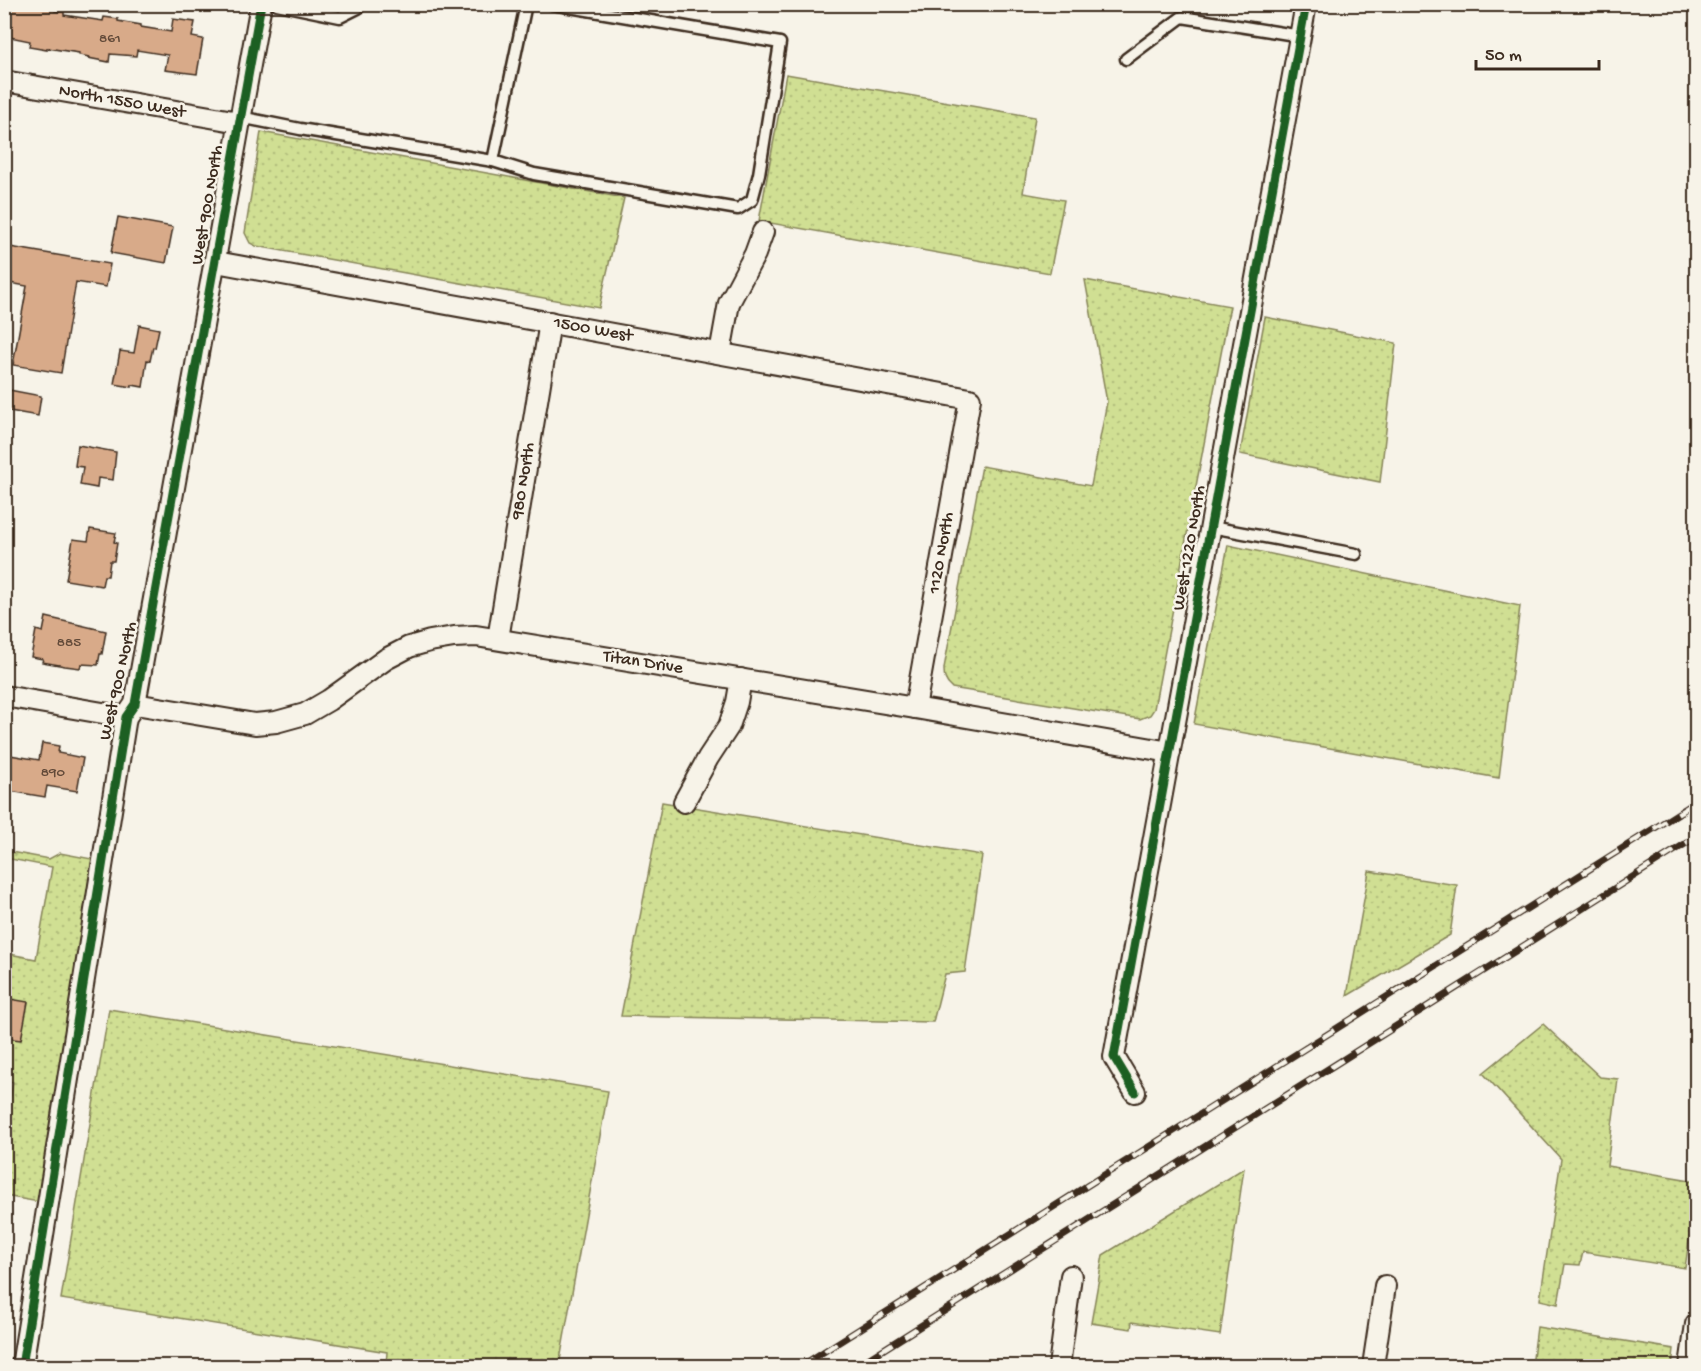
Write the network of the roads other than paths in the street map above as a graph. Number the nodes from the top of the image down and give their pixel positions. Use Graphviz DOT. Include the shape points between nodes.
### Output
graph roads {
  1 [pos="261,4"];
  2 [pos="278,4"];
  3 [pos="359,4"];
  4 [pos="526,4"];
  5 [pos="552,4"];
  6 [pos="1306,4"];
  7 [pos="1301,36"];
  8 [pos="1126,59"];
  9 [pos="4,81"];
  10 [pos="240,120"];
  11 [pos="493,161"];
  12 [pos="763,232"];
  13 [pos="216,262"];
  14 [pos="550,322"];
  15 [pos="720,353"];
  16 [pos="970,399"];
  17 [pos="1211,527"];
  18 [pos="1356,554"];
  19 [pos="498,639"];
  20 [pos="741,679"];
  21 [pos="4,696"];
  22 [pos="915,708"];
  23 [pos="130,710"];
  24 [pos="1170,752"];
  25 [pos="684,802"];
  26 [pos="1135,1092"];
  27 [pos="1071,1276"];
  28 [pos="1385,1286"];
  29 [pos="1696,1324"];
  30 [pos="21,1366"];
  31 [pos="1059,1366"];
  32 [pos="1373,1366"];
  33 [pos="1690,1366"];
  1 -- 10 [label="street, West 900 North"];
  2 -- 3 [label="lane" via="340,17"];
  4 -- 11 [label="lane"];
  5 -- 11 [label="lane" via="780,43 752,200 738,209 534,174"];
  6 -- 7 [label="street, West 1220 North"];
  7 -- 8 [label="lane" via="1182,17"];
  7 -- 17 [label="street, West 1220 North"];
  9 -- 10 [label="street, North 1550 West"];
  10 -- 11 [label="lane"];
  10 -- 13 [label="street, West 900 North"];
  12 -- 15 [label="street" via="729,303"];
  13 -- 14 [label="street, 1500 West"];
  13 -- 23 [label="street, West 900 North"];
  14 -- 15 [label="street, 1500 West"];
  14 -- 19 [label="street, 980 North"];
  15 -- 16 [label="street, 1500 West"];
  16 -- 22 [label="street, 1120 North"];
  17 -- 18 [label="lane"];
  17 -- 24 [label="street, West 1220 North"];
  19 -- 20 [label="street, Titan Drive"];
  19 -- 23 [label="street, Titan Drive" via="454,637 409,647 386,658 305,714 276,722 255,724"];
  20 -- 22 [label="street, Titan Drive"];
  20 -- 25 [label="street" via="729,726"];
  21 -- 23 [label="street, Titan Drive"];
  22 -- 24 [label="street, Titan Drive"];
  23 -- 30 [label="street, West 900 North"];
  24 -- 26 [label="street, West 1220 North" via="1114,1057"];
  27 -- 31 [label="street"];
  28 -- 32 [label="street"];
  29 -- 33 [label="street"];
}
